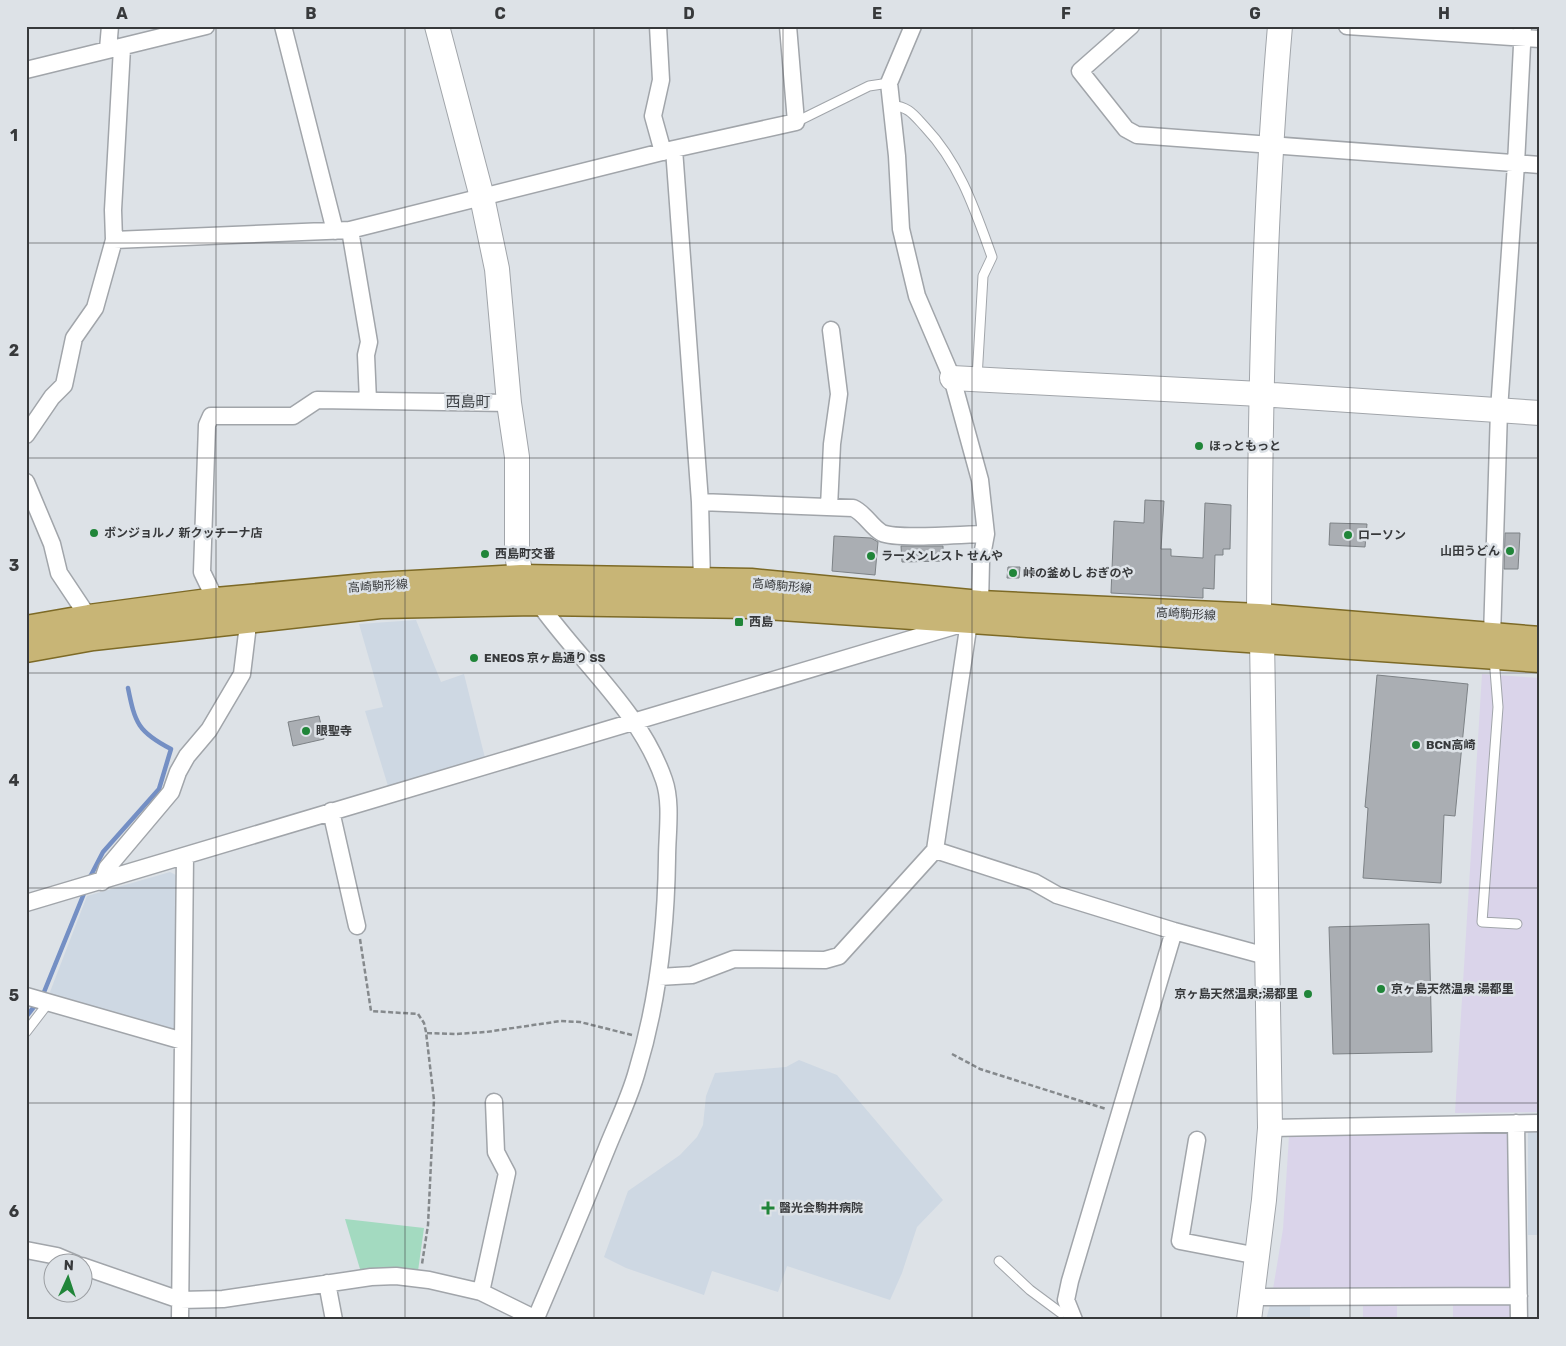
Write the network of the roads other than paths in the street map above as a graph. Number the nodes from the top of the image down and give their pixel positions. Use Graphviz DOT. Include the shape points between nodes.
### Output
graph roads {
  1 [pos="110,26"];
  2 [pos="206,26"];
  3 [pos="283,26"];
  4 [pos="438,26"];
  5 [pos="658,26"];
  6 [pos="788,26"];
  7 [pos="913,26"];
  8 [pos="1131,26"];
  9 [pos="1280,26"];
  10 [pos="1347,26"];
  11 [pos="1522,32"];
  12 [pos="1540,39"];
  13 [pos="115,48"];
  14 [pos="26,70"];
  15 [pos="889,83"];
  16 [pos="891,104"];
  17 [pos="796,122"];
  18 [pos="1270,143"];
  19 [pos="669,150"];
  20 [pos="1516,164"];
  21 [pos="1540,166"];
  22 [pos="482,197"];
  23 [pos="343,231"];
  24 [pos="114,240"];
  25 [pos="831,330"];
  26 [pos="952,378"];
  27 [pos="977,378"];
  28 [pos="1260,394"];
  29 [pos="368,401"];
  30 [pos="509,403"];
  31 [pos="1499,410"];
  32 [pos="1540,413"];
  33 [pos="26,434"];
  34 [pos="26,482"];
  35 [pos="700,502"];
  36 [pos="829,507"];
  37 [pos="986,534"];
  38 [pos="521,578"];
  39 [pos="702,582"];
  40 [pos="216,601"];
  41 [pos="538,602"];
  42 [pos="974,613"];
  43 [pos="89,618"];
  44 [pos="246,618"];
  45 [pos="1261,628"];
  46 [pos="26,629"];
  47 [pos="1540,640"];
  48 [pos="1493,646"];
  49 [pos="26,649"];
  50 [pos="1540,659"];
  51 [pos="634,722"];
  52 [pos="331,811"];
  53 [pos="935,850"];
  54 [pos="185,856"];
  55 [pos="102,882"];
  56 [pos="26,903"];
  57 [pos="1517,924"];
  58 [pos="357,926"];
  59 [pos="1174,931"];
  60 [pos="1266,956"];
  61 [pos="659,977"];
  62 [pos="28,996"];
  63 [pos="48,1002"];
  64 [pos="26,1032"];
  65 [pos="183,1041"];
  66 [pos="494,1102"];
  67 [pos="1516,1123"];
  68 [pos="1540,1123"];
  69 [pos="1270,1128"];
  70 [pos="1197,1140"];
  71 [pos="26,1250"];
  72 [pos="47,1254"];
  73 [pos="1258,1256"];
  74 [pos="999,1261"];
  75 [pos="92,1269"];
  76 [pos="328,1283"];
  77 [pos="481,1292"];
  78 [pos="1519,1296"];
  79 [pos="180,1300"];
  80 [pos="1251,1308"];
  81 [pos="1071,1315"];
  82 [pos="537,1319"];
  83 [pos="180,1320"];
  84 [pos="334,1320"];
  85 [pos="1519,1320"];
  1 -- 13 [label="street"];
  2 -- 13 [label="street"];
  3 -- 23 [label="street"];
  4 -- 22 [label="street"];
  5 -- 19 [label="street" via="661,80 653,116"];
  6 -- 17 [label="street"];
  7 -- 15 [label="street"];
  8 -- 18 [label="street" via="1080,71 1126,129 1137,134"];
  9 -- 18 [label="street"];
  10 -- 11 [label="street"];
  11 -- 12 [label="street"];
  11 -- 20 [label="street"];
  13 -- 14 [label="street"];
  13 -- 24 [label="street"];
  15 -- 16 [label="street"];
  15 -- 17 [label="lane" via="869,86"];
  16 -- 26 [label="street" via="901,229 916,296"];
  16 -- 27 [label="lane" via="906,107 942,144 964,180 992,257 983,276"];
  17 -- 19 [label="street"];
  18 -- 20 [label="street"];
  18 -- 28 [label="street"];
  19 -- 22 [label="street"];
  19 -- 35 [label="street"];
  20 -- 21 [label="street"];
  20 -- 31 [label="street"];
  22 -- 23 [label="street"];
  22 -- 30 [label="street" via="497,269"];
  23 -- 24 [label="street"];
  23 -- 29 [label="street" via="369,342 366,355"];
  24 -- 33 [label="street" via="95,308 74,338 64,385"];
  25 -- 36 [label="street" via="839,394 831,452"];
  26 -- 27 [label="street"];
  26 -- 37 [label="street" via="980,480"];
  27 -- 28 [label="street"];
  28 -- 31 [label="street"];
  28 -- 45 [label="street"];
  29 -- 30 [label="street"];
  29 -- 40 [label="street" via="317,400 293,416 211,416 207,425 202,572"];
  30 -- 38 [label="street" via="517,457"];
  31 -- 32 [label="street"];
  31 -- 48 [label="street"];
  34 -- 43 [label="street" via="52,544 59,573"];
  35 -- 36 [label="street"];
  35 -- 39 [label="street"];
  36 -- 37 [label="street" via="853,508 862,512 881,532 895,536"];
  37 -- 42 [label="street"];
  38 -- 39 [label="main road, 高崎駒形線"];
  38 -- 40 [label="main road, 高崎駒形線" via="376,586"];
  38 -- 41 [label="street"];
  39 -- 42 [label="main road, 高崎駒形線" via="751,582"];
  40 -- 43 [label="main road, 高崎駒形線"];
  41 -- 42 [label="main road, 高崎駒形線"];
  41 -- 44 [label="main road, 高崎駒形線" via="380,604"];
  41 -- 51 [label="street"];
  42 -- 45 [label="main road, 高崎駒形線"];
  42 -- 51 [label="street"];
  42 -- 53 [label="street"];
  43 -- 46 [label="main road, 高崎駒形線"];
  44 -- 49 [label="main road, 高崎駒形線" via="93,637"];
  44 -- 55 [label="street" via="242,674 209,730 187,756 171,792 106,868"];
  45 -- 48 [label="main road, 高崎駒形線"];
  45 -- 60 [label="street"];
  47 -- 48 [label="main road, 高崎駒形線"];
  48 -- 50 [label="main road, 高崎駒形線"];
  48 -- 57 [label="lane" via="1498,707 1482,922"];
  51 -- 52 [label="street"];
  51 -- 61 [label="street" via="665,782 667,906"];
  52 -- 54 [label="street"];
  52 -- 58 [label="street"];
  53 -- 59 [label="street" via="1034,882 1057,895"];
  53 -- 61 [label="street" via="839,956 826,960 734,959 692,974"];
  54 -- 55 [label="street"];
  54 -- 65 [label="street"];
  55 -- 56 [label="street"];
  59 -- 60 [label="street"];
  59 -- 81 [label="street" via="1070,1281 1066,1300"];
  60 -- 69 [label="street"];
  61 -- 82 [label="street" via="637,1073"];
  62 -- 63 [label="street"];
  63 -- 64 [label="lane"];
  63 -- 65 [label="street"];
  65 -- 79 [label="street"];
  66 -- 77 [label="street" via="496,1152 507,1173"];
  67 -- 68 [label="street"];
  67 -- 69 [label="street"];
  67 -- 78 [label="street"];
  69 -- 73 [label="street"];
  70 -- 73 [label="street" via="1180,1241"];
  71 -- 72 [label="street"];
  73 -- 80 [label="street"];
  74 -- 81 [label="lane" via="1030,1290 1061,1313"];
  75 -- 79 [label="street"];
  76 -- 77 [label="street" via="396,1276"];
  76 -- 79 [label="street" via="223,1299"];
  76 -- 84 [label="street"];
  77 -- 82 [label="street"];
  78 -- 80 [label="street"];
  78 -- 85 [label="street"];
  79 -- 83 [label="street"];
}
